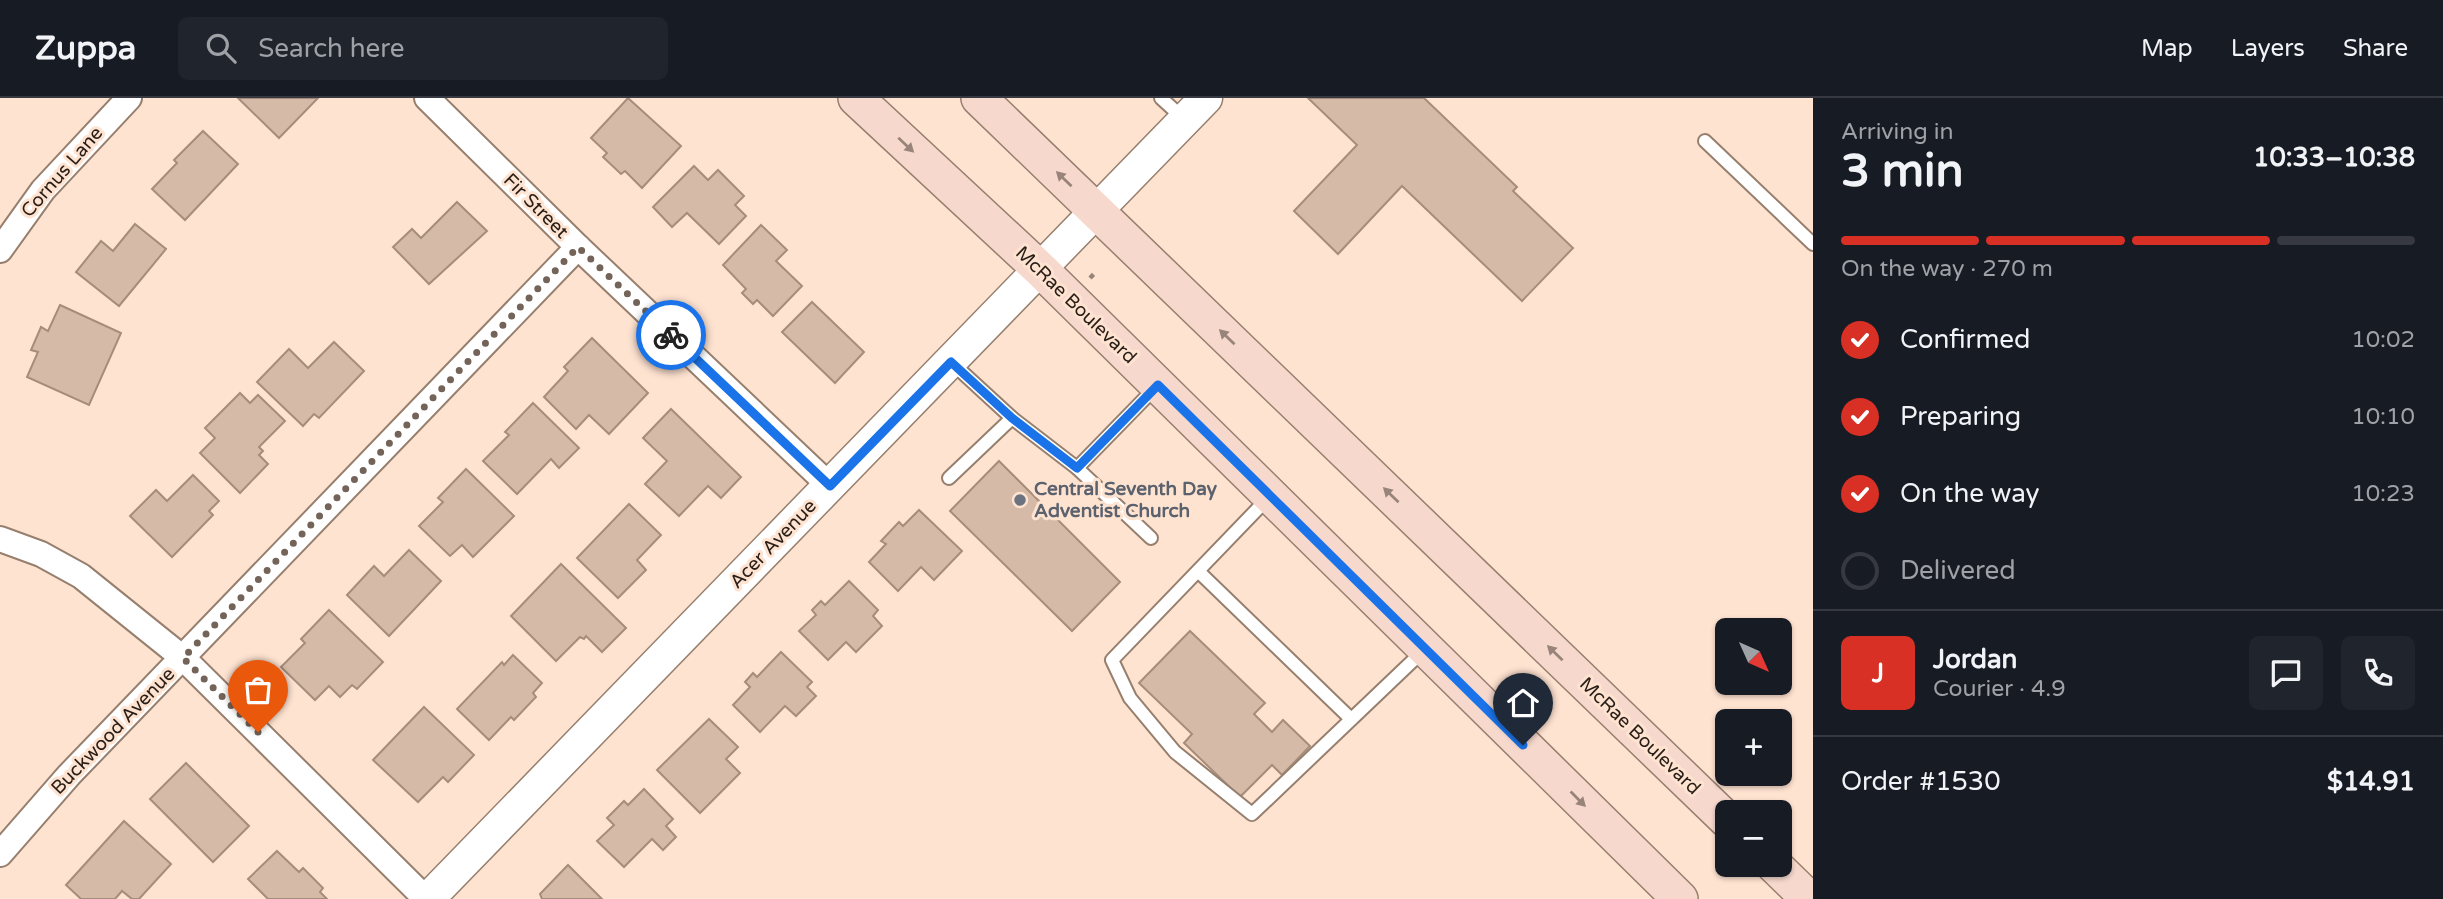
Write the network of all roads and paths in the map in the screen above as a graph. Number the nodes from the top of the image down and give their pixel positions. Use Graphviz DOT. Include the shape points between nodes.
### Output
graph roads {
  1 [pos="129,98"];
  2 [pos="427,98"];
  3 [pos="856,98"];
  4 [pos="979,98"];
  5 [pos="1161,98"];
  6 [pos="1195,109"];
  7 [pos="1705,141"];
  8 [pos="1096,211"];
  9 [pos="1813,244"];
  10 [pos="578,247"];
  11 [pos="0,250"];
  12 [pos="1041,270"];
  13 [pos="951,362"];
  14 [pos="1158,385"];
  15 [pos="1012,418"];
  16 [pos="1077,468"];
  17 [pos="950,478"];
  18 [pos="830,486"];
  19 [pos="1270,496"];
  20 [pos="1151,538"];
  21 [pos="0,539"];
  22 [pos="1198,571"];
  23 [pos="1425,648"];
  24 [pos="183,658"];
  25 [pos="1351,719"];
  26 [pos="1715,808"];
  27 [pos="0,855"];
  28 [pos="1786,877"];
  29 [pos="427,899"];
  30 [pos="1680,899"];
  31 [pos="1809,899"];
  1 -- 11 [label="street, Cornus Lane" via="43,190"];
  2 -- 10 [label="street, Fir Street"];
  3 -- 12 [label="main road, McRae Boulevard, one-way"];
  8 -- 4 [label="main road, McRae Boulevard, one-way"];
  5 -- 6 [label="lane"];
  6 -- 8 [label="street, Acer Avenue"];
  7 -- 9 [label="lane"];
  8 -- 12 [label="street, Acer Avenue"];
  26 -- 8 [label="main road, McRae Boulevard, one-way"];
  10 -- 18 [label="street, Fir Street"];
  10 -- 24 [label="street, Buckwood Avenue"];
  12 -- 13 [label="street, Acer Avenue"];
  12 -- 14 [label="main road, McRae Boulevard"];
  13 -- 15 [label="lane"];
  13 -- 18 [label="street, Acer Avenue"];
  14 -- 16 [label="lane"];
  14 -- 19 [label="main road, McRae Boulevard"];
  15 -- 16 [label="lane"];
  15 -- 17 [label="lane"];
  16 -- 20 [label="lane"];
  18 -- 29 [label="street, Acer Avenue"];
  19 -- 22 [label="lane"];
  19 -- 23 [label="main road, McRae Boulevard"];
  21 -- 24 [label="street" via="81,576"];
  22 -- 25 [label="lane"];
  22 -- 25 [label="lane" via="1112,660 1130,698 1175,752 1252,814"];
  23 -- 25 [label="lane"];
  23 -- 30 [label="main road, McRae Boulevard, one-way"];
  24 -- 27 [label="street, Buckwood Avenue" via="69,775"];
  24 -- 29 [label="street"];
  28 -- 31 [label="main road"];
}
